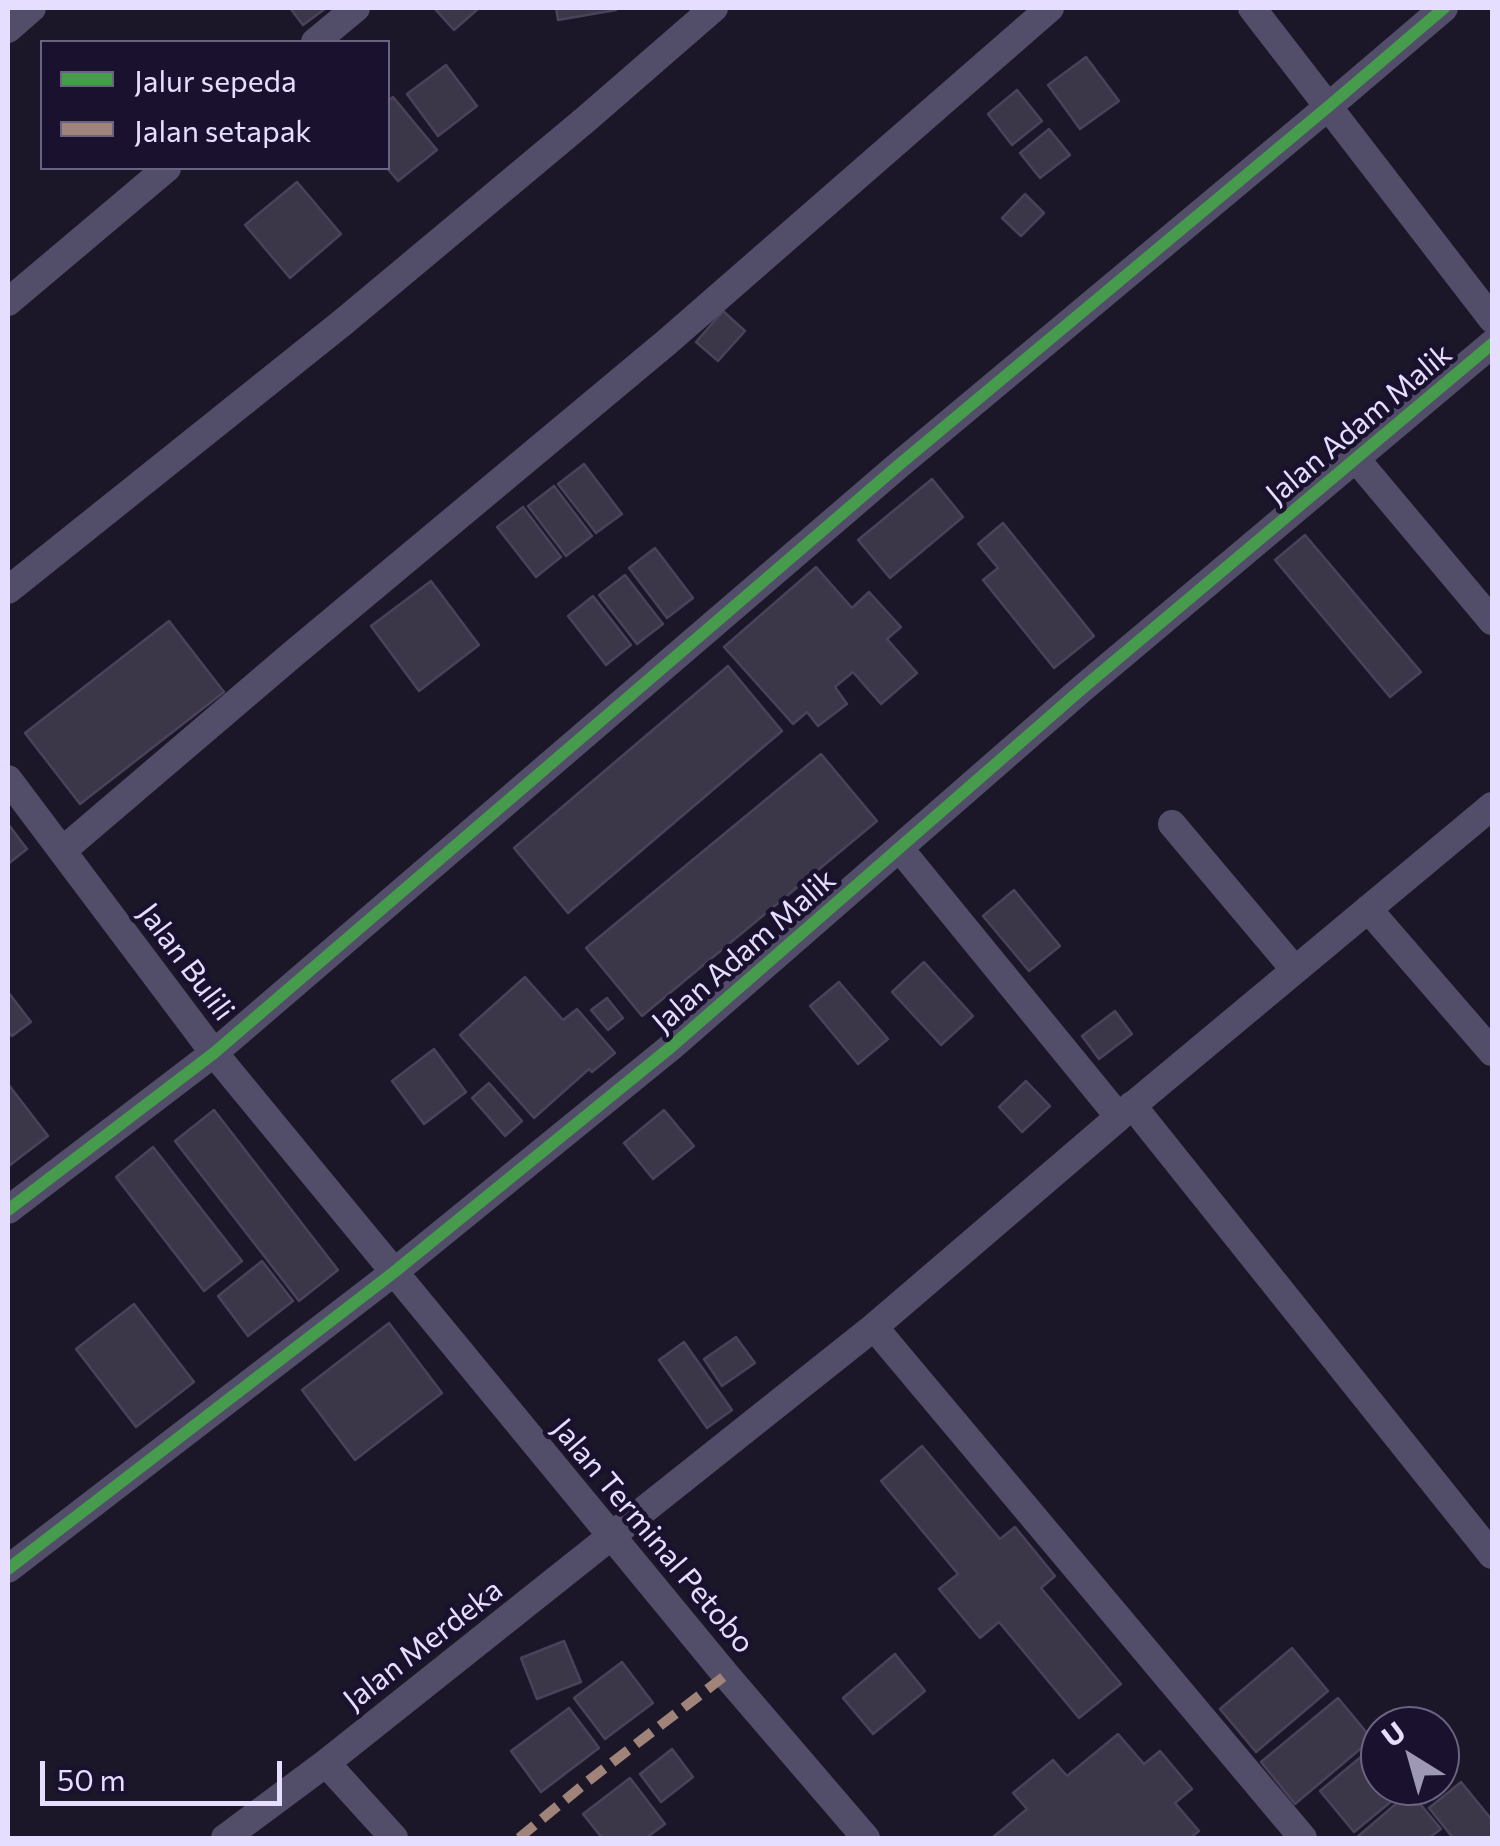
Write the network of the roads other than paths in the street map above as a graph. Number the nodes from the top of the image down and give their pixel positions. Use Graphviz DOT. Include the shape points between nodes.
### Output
graph roads {
  1 [pos="32,8"];
  2 [pos="356,8"];
  3 [pos="714,8"];
  4 [pos="1050,8"];
  5 [pos="1252,8"];
  6 [pos="1444,8"];
  7 [pos="8,29"];
  8 [pos="317,40"];
  9 [pos="1329,106"];
  10 [pos="165,170"];
  11 [pos="8,302"];
  12 [pos="1492,319"];
  13 [pos="1492,344"];
  14 [pos="1356,459"];
  15 [pos="8,590"];
  16 [pos="1492,620"];
  17 [pos="8,780"];
  18 [pos="1492,806"];
  19 [pos="1172,824"];
  20 [pos="900,849"];
  21 [pos="62,852"];
  22 [pos="1368,909"];
  23 [pos="1295,970"];
  24 [pos="1492,1052"];
  25 [pos="214,1053"];
  26 [pos="1126,1111"];
  27 [pos="8,1210"];
  28 [pos="393,1273"];
  29 [pos="874,1327"];
  30 [pos="612,1536"];
  31 [pos="1492,1555"];
  32 [pos="8,1570"];
  33 [pos="326,1763"];
  34 [pos="225,1838"];
  35 [pos="394,1838"];
  36 [pos="866,1838"];
  37 [pos="1304,1838"];
  1 -- 7 [label="street"];
  2 -- 8 [label="street"];
  3 -- 15 [label="street" via="342,323"];
  4 -- 21 [label="street"];
  5 -- 9 [label="street"];
  6 -- 9 [label="street"];
  9 -- 12 [label="street"];
  9 -- 25 [label="street"];
  10 -- 11 [label="street"];
  13 -- 14 [label="street, Jalan Adam Malik"];
  14 -- 16 [label="street"];
  14 -- 20 [label="street, Jalan Adam Malik"];
  17 -- 21 [label="street, Jalan Bulili"];
  18 -- 22 [label="street, Jalan Merdeka"];
  19 -- 23 [label="street"];
  20 -- 26 [label="street"];
  20 -- 28 [label="street, Jalan Adam Malik" via="672,1047"];
  21 -- 25 [label="street, Jalan Bulili"];
  22 -- 23 [label="street, Jalan Merdeka"];
  22 -- 24 [label="street"];
  23 -- 26 [label="street, Jalan Merdeka"];
  25 -- 27 [label="street"];
  25 -- 28 [label="street, Jalan Bulili"];
  26 -- 29 [label="street, Jalan Merdeka"];
  26 -- 31 [label="street"];
  28 -- 30 [label="street, Jalan Terminal Petobo"];
  28 -- 32 [label="street, Jalan Adam Malik"];
  29 -- 30 [label="street, Jalan Merdeka"];
  29 -- 37 [label="street"];
  30 -- 33 [label="street, Jalan Merdeka"];
  30 -- 36 [label="street, Jalan Terminal Petobo"];
  33 -- 34 [label="street, Jalan Merdeka"];
  33 -- 35 [label="street"];
}
